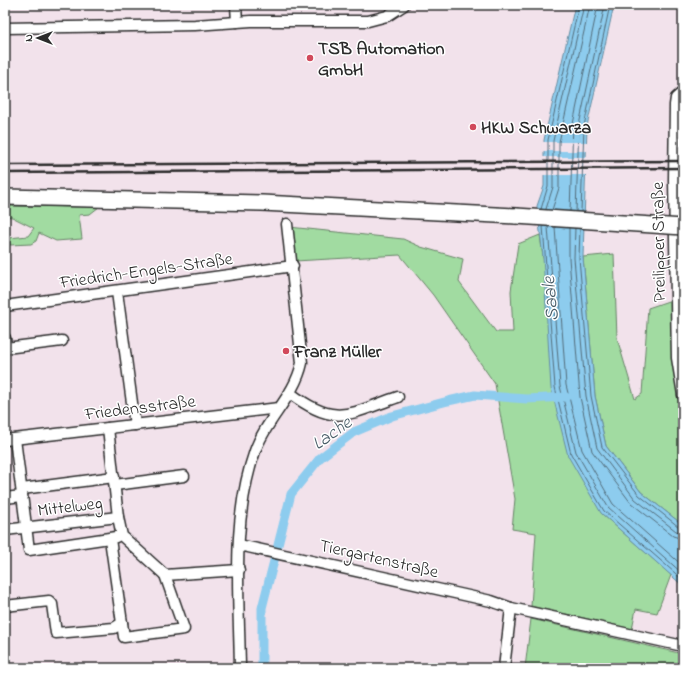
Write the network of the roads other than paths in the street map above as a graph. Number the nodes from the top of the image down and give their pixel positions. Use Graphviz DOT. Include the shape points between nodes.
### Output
graph roads {
  1 [pos="236,5"];
  2 [pos="404,5"];
  3 [pos="237,22"];
  4 [pos="5,28"];
  5 [pos="683,92"];
  6 [pos="5,197"];
  7 [pos="287,224"];
  8 [pos="683,227"];
  9 [pos="292,266"];
  10 [pos="117,292"];
  11 [pos="5,306"];
  12 [pos="5,338"];
  13 [pos="62,341"];
  14 [pos="290,393"];
  15 [pos="683,395"];
  16 [pos="398,397"];
  17 [pos="279,408"];
  18 [pos="135,425"];
  19 [pos="108,428"];
  20 [pos="16,439"];
  21 [pos="5,440"];
  22 [pos="184,476"];
  23 [pos="114,481"];
  24 [pos="22,493"];
  25 [pos="5,498"];
  26 [pos="118,517"];
  27 [pos="26,528"];
  28 [pos="5,530"];
  29 [pos="122,536"];
  30 [pos="110,539"];
  31 [pos="239,545"];
  32 [pos="239,570"];
  33 [pos="165,575"];
  34 [pos="5,606"];
  35 [pos="511,608"];
  36 [pos="122,623"];
  37 [pos="683,646"];
  38 [pos="240,668"];
  39 [pos="504,668"];
  1 -- 3 [label="street"];
  2 -- 3 [label="street" via="387,16 368,21"];
  3 -- 4 [label="street"];
  5 -- 15 [label="street, Preilipper Straße" via="676,98 675,105 674,180 677,358"];
  6 -- 8 [label="main road, bridge" via="262,203"];
  7 -- 9 [label="street"];
  9 -- 10 [label="street, Friedrich-Engels-Straße"];
  9 -- 14 [label="street" via="302,363"];
  10 -- 11 [label="street, Friedrich-Engels-Straße"];
  10 -- 18 [label="street"];
  12 -- 13 [label="street" via="6,348"];
  14 -- 16 [label="street" via="314,409 334,416 348,414"];
  14 -- 17 [label="street"];
  17 -- 18 [label="street, Friedensstraße"];
  17 -- 31 [label="street" via="256,448 245,484"];
  18 -- 19 [label="street, Friedensstraße"];
  19 -- 20 [label="street, Friedensstraße"];
  19 -- 23 [label="street, Mittelweg"];
  20 -- 21 [label="street, Friedensstraße"];
  20 -- 24 [label="street, Mittelweg"];
  22 -- 23 [label="street"];
  23 -- 24 [label="street"];
  23 -- 26 [label="street, Mittelweg"];
  24 -- 25 [label="street"];
  24 -- 27 [label="street, Mittelweg"];
  26 -- 27 [label="street, Mittelweg"];
  26 -- 29 [label="street, Mittelweg"];
  27 -- 28 [label="street, Mittelweg"];
  27 -- 30 [label="street, Mittelweg" via="29,550"];
  29 -- 30 [label="street, Mittelweg"];
  29 -- 33 [label="street"];
  30 -- 36 [label="street"];
  31 -- 32 [label="street"];
  31 -- 35 [label="street, Tiergartenstraße" via="491,601"];
  32 -- 33 [label="street"];
  32 -- 38 [label="street"];
  33 -- 36 [label="street" via="184,629 124,637"];
  34 -- 36 [label="street" via="49,601 52,604 56,633 114,628"];
  35 -- 37 [label="street, Tiergartenstraße"];
  35 -- 39 [label="street"];
}
